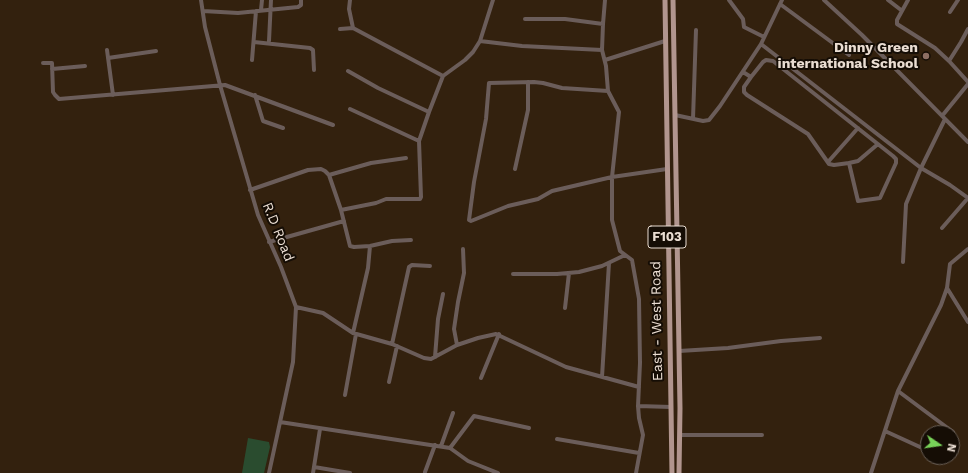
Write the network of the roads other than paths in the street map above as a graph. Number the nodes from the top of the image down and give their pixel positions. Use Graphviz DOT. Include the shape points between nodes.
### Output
graph roads {
  1 [pos="201,0"];
  2 [pos="262,0"];
  3 [pos="271,0"];
  4 [pos="301,0"];
  5 [pos="350,0"];
  6 [pos="493,0"];
  7 [pos="605,0"];
  8 [pos="665,0"];
  9 [pos="673,0"];
  10 [pos="729,0"];
  11 [pos="782,0"];
  12 [pos="888,0"];
  13 [pos="908,0"];
  14 [pos="958,0"];
  15 [pos="826,1"];
  16 [pos="780,4"];
  17 [pos="901,10"];
  18 [pos="203,11"];
  19 [pos="259,11"];
  20 [pos="950,12"];
  21 [pos="525,19"];
  22 [pos="603,24"];
  23 [pos="353,28"];
  24 [pos="968,28"];
  25 [pos="340,29"];
  26 [pos="696,30"];
  27 [pos="764,36"];
  28 [pos="269,41"];
  29 [pos="480,41"];
  30 [pos="254,42"];
  31 [pos="665,42"];
  32 [pos="761,44"];
  33 [pos="107,50"];
  34 [pos="602,50"];
  35 [pos="156,52"];
  36 [pos="849,55"];
  37 [pos="108,58"];
  38 [pos="252,60"];
  39 [pos="605,60"];
  40 [pos="949,61"];
  41 [pos="43,63"];
  42 [pos="85,66"];
  43 [pos="52,69"];
  44 [pos="314,70"];
  45 [pos="348,71"];
  46 [pos="743,72"];
  47 [pos="443,76"];
  48 [pos="751,77"];
  49 [pos="528,82"];
  50 [pos="968,83"];
  51 [pos="220,85"];
  52 [pos="608,91"];
  53 [pos="113,95"];
  54 [pos="255,95"];
  55 [pos="350,110"];
  56 [pos="429,112"];
  57 [pos="675,115"];
  58 [pos="944,118"];
  59 [pos="693,119"];
  60 [pos="332,125"];
  61 [pos="283,128"];
  62 [pos="858,128"];
  63 [pos="419,141"];
  64 [pos="968,142"];
  65 [pos="878,144"];
  66 [pos="406,158"];
  67 [pos="828,162"];
  68 [pos="849,163"];
  69 [pos="921,168"];
  70 [pos="515,169"];
  71 [pos="667,169"];
  72 [pos="329,175"];
  73 [pos="612,177"];
  74 [pos="250,190"];
  75 [pos="968,198"];
  76 [pos="341,210"];
  77 [pos="344,222"];
  78 [pos="942,228"];
  79 [pos="411,240"];
  80 [pos="269,242"];
  81 [pos="668,245"];
  82 [pos="677,245"];
  83 [pos="370,246"];
  84 [pos="968,248"];
  85 [pos="463,249"];
  86 [pos="625,255"];
  87 [pos="902,262"];
  88 [pos="609,263"];
  89 [pos="430,266"];
  90 [pos="569,273"];
  91 [pos="513,274"];
  92 [pos="947,288"];
  93 [pos="443,294"];
  94 [pos="296,307"];
  95 [pos="565,308"];
  96 [pos="968,322"];
  97 [pos="355,333"];
  98 [pos="499,334"];
  99 [pos="820,338"];
  100 [pos="394,345"];
  101 [pos="457,345"];
  102 [pos="679,351"];
  103 [pos="435,356"];
  104 [pos="602,377"];
  105 [pos="481,378"];
  106 [pos="389,382"];
  107 [pos="639,387"];
  108 [pos="898,391"];
  109 [pos="345,395"];
  110 [pos="638,406"];
  111 [pos="670,407"];
  112 [pos="453,413"];
  113 [pos="280,422"];
  114 [pos="944,425"];
  115 [pos="529,428"];
  116 [pos="320,429"];
  117 [pos="885,432"];
  118 [pos="680,435"];
  119 [pos="762,435"];
  120 [pos="557,439"];
  121 [pos="435,446"];
  122 [pos="441,446"];
  123 [pos="920,447"];
  124 [pos="450,448"];
  125 [pos="639,453"];
  126 [pos="314,467"];
  127 [pos="425,472"];
  128 [pos="270,473"];
  129 [pos="313,473"];
  130 [pos="350,473"];
  131 [pos="498,473"];
  132 [pos="636,473"];
  133 [pos="672,473"];
  134 [pos="679,473"];
  135 [pos="871,473"];
  1 -- 18 [label="street, R.D Road"];
  2 -- 19 [label="street"];
  3 -- 28 [label="street"];
  4 -- 19 [label="street" via="298,7"];
  5 -- 23 [label="street" via="349,12"];
  6 -- 29 [label="street"];
  7 -- 22 [label="street"];
  8 -- 31 [label="main road, East - West Road / F103"];
  9 -- 57 [label="main road, East - West Road / F103"];
  10 -- 27 [label="street" via="743,19 744,27"];
  11 -- 16 [label="street"];
  12 -- 17 [label="street"];
  13 -- 17 [label="street"];
  14 -- 20 [label="street"];
  15 -- 58 [label="street"];
  16 -- 27 [label="street"];
  16 -- 36 [label="street"];
  17 -- 40 [label="street" via="897,24 929,44"];
  18 -- 19 [label="street"];
  18 -- 51 [label="street, R.D Road"];
  19 -- 30 [label="street"];
  21 -- 22 [label="street" via="566,19"];
  22 -- 34 [label="street"];
  23 -- 25 [label="street"];
  23 -- 47 [label="street"];
  24 -- 40 [label="street"];
  26 -- 59 [label="street"];
  27 -- 32 [label="street"];
  29 -- 34 [label="street"];
  29 -- 47 [label="street" via="464,60"];
  30 -- 38 [label="street"];
  30 -- 44 [label="street" via="310,48 313,50"];
  31 -- 39 [label="street"];
  31 -- 71 [label="main road, East - West Road / F103"];
  32 -- 46 [label="street"];
  32 -- 69 [label="street"];
  33 -- 37 [label="street"];
  34 -- 39 [label="street"];
  35 -- 37 [label="street"];
  37 -- 53 [label="street"];
  39 -- 52 [label="street"];
  40 -- 50 [label="street"];
  41 -- 43 [label="street" via="52,63"];
  42 -- 43 [label="street"];
  43 -- 53 [label="street" via="53,92 59,99"];
  45 -- 56 [label="street"];
  46 -- 48 [label="street"];
  46 -- 59 [label="street" via="709,120"];
  47 -- 56 [label="street"];
  48 -- 62 [label="street" via="763,62 773,60"];
  48 -- 67 [label="street" via="744,87 744,92 808,134"];
  49 -- 52 [label="street" via="562,88"];
  49 -- 70 [label="street" via="528,110"];
  49 -- 73 [label="street" via="489,83 486,119 468,220 538,199 552,192"];
  50 -- 58 [label="street"];
  51 -- 53 [label="street"];
  51 -- 54 [label="street"];
  51 -- 74 [label="street, R.D Road"];
  52 -- 73 [label="street" via="619,112"];
  54 -- 60 [label="street"];
  54 -- 61 [label="street" via="263,120"];
  55 -- 63 [label="street"];
  56 -- 63 [label="street"];
  57 -- 59 [label="street"];
  57 -- 82 [label="main road, East - West Road / F103"];
  58 -- 64 [label="street"];
  58 -- 69 [label="street"];
  62 -- 65 [label="street"];
  62 -- 67 [label="street"];
  63 -- 76 [label="street" via="420,199 386,199"];
  65 -- 68 [label="street" via="858,161"];
  65 -- 68 [label="street" via="896,159 880,198 859,202 857,200"];
  66 -- 72 [label="street" via="371,163"];
  67 -- 68 [label="street" via="834,165"];
  69 -- 75 [label="street"];
  69 -- 87 [label="street" via="906,204"];
  71 -- 73 [label="street"];
  71 -- 81 [label="main road, East - West Road / F103"];
  72 -- 74 [label="street" via="321,169 308,170"];
  72 -- 76 [label="street"];
  73 -- 86 [label="street" via="612,220 620,251"];
  74 -- 80 [label="street, R.D Road"];
  75 -- 78 [label="street"];
  76 -- 77 [label="street"];
  77 -- 80 [label="street"];
  77 -- 83 [label="street" via="350,246"];
  79 -- 83 [label="street"];
  80 -- 94 [label="street, R.D Road"];
  81 -- 82 [label="main road"];
  81 -- 111 [label="main road, East - West Road / F103"];
  82 -- 102 [label="main road, East - West Road / F103"];
  83 -- 97 [label="street"];
  84 -- 92 [label="street" via="950,264"];
  85 -- 101 [label="street" via="464,273 454,329"];
  86 -- 88 [label="street"];
  86 -- 107 [label="street" via="632,260 639,298"];
  88 -- 90 [label="street" via="590,270"];
  88 -- 104 [label="street"];
  89 -- 100 [label="street" via="410,265"];
  90 -- 91 [label="street"];
  90 -- 95 [label="street"];
  92 -- 96 [label="street"];
  92 -- 108 [label="street"];
  93 -- 103 [label="street"];
  94 -- 97 [label="street" via="328,315"];
  94 -- 113 [label="street, R.D Road" via="293,362"];
  97 -- 100 [label="street"];
  97 -- 109 [label="street"];
  98 -- 101 [label="street"];
  98 -- 104 [label="street" via="552,361"];
  98 -- 105 [label="street"];
  99 -- 102 [label="street"];
  100 -- 103 [label="street" via="424,358 431,359"];
  100 -- 106 [label="street"];
  101 -- 103 [label="street"];
  102 -- 118 [label="main road, East - West Road / F103"];
  104 -- 107 [label="street"];
  107 -- 110 [label="street"];
  108 -- 114 [label="street"];
  108 -- 117 [label="street"];
  110 -- 111 [label="street"];
  110 -- 125 [label="street" via="643,435"];
  111 -- 133 [label="main road, East - West Road / F103"];
  112 -- 122 [label="street"];
  113 -- 116 [label="street"];
  113 -- 128 [label="street, R.D Road"];
  115 -- 124 [label="street" via="474,416"];
  116 -- 121 [label="street"];
  116 -- 126 [label="street"];
  117 -- 123 [label="street"];
  117 -- 135 [label="street"];
  118 -- 119 [label="street"];
  118 -- 134 [label="main road, East - West Road / F103"];
  120 -- 125 [label="street"];
  121 -- 122 [label="street"];
  121 -- 127 [label="street"];
  122 -- 124 [label="street"];
  124 -- 131 [label="street" via="468,461"];
  125 -- 132 [label="street"];
  126 -- 129 [label="street"];
  126 -- 130 [label="street"];
}
